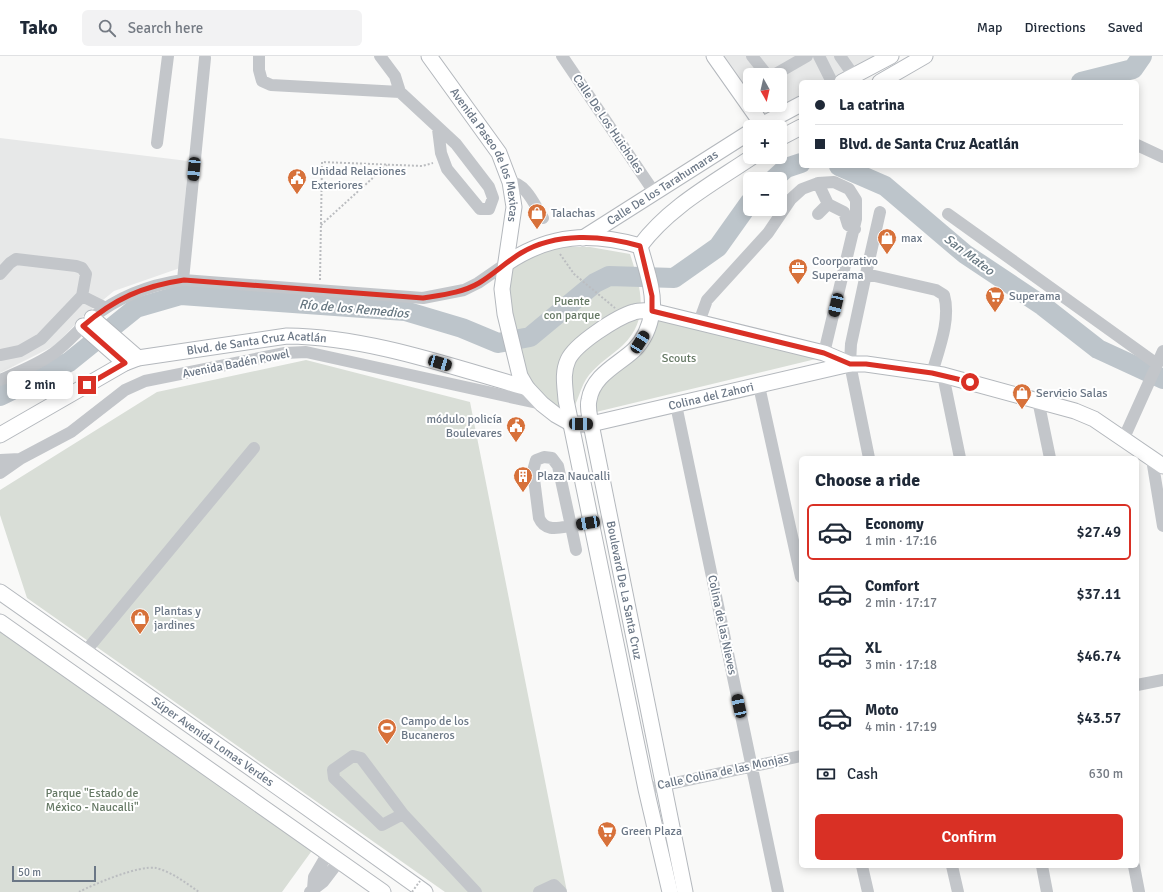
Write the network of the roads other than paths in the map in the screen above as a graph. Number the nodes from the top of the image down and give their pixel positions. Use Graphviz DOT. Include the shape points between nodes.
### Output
graph roads {
  1 [pos="168,56"];
  2 [pos="259,56"];
  3 [pos="380,56"];
  4 [pos="429,56"];
  5 [pos="562,56"];
  6 [pos="714,56"];
  7 [pos="752,56"];
  8 [pos="807,56"];
  9 [pos="819,56"];
  10 [pos="840,56"];
  11 [pos="891,56"];
  12 [pos="925,56"];
  13 [pos="205,58"];
  14 [pos="761,68"];
  15 [pos="786,68"];
  16 [pos="848,79"];
  17 [pos="831,80"];
  18 [pos="883,80"];
  19 [pos="400,92"];
  20 [pos="799,105"];
  21 [pos="753,120"];
  22 [pos="772,120"];
  23 [pos="438,129"];
  24 [pos="799,131"];
  25 [pos="787,135"];
  26 [pos="743,137"];
  27 [pos="157,143"];
  28 [pos="1139,146"];
  29 [pos="1161,152"];
  30 [pos="743,163"];
  31 [pos="510,182"];
  32 [pos="818,183"];
  33 [pos="654,192"];
  34 [pos="828,204"];
  35 [pos="880,212"];
  36 [pos="818,214"];
  37 [pos="948,214"];
  38 [pos="543,218"];
  39 [pos="855,229"];
  40 [pos="582,238"];
  41 [pos="640,246"];
  42 [pos="507,263"];
  43 [pos="0,274"];
  44 [pos="866,274"];
  45 [pos="184,280"];
  46 [pos="82,296"];
  47 [pos="652,304"];
  48 [pos="106,308"];
  49 [pos="699,322"];
  50 [pos="90,325"];
  51 [pos="1163,351"];
  52 [pos="824,353"];
  53 [pos="0,355"];
  54 [pos="131,360"];
  55 [pos="850,364"];
  56 [pos="1156,367"];
  57 [pos="937,374"];
  58 [pos="0,380"];
  59 [pos="759,386"];
  60 [pos="527,388"];
  61 [pos="1038,400"];
  62 [pos="542,404"];
  63 [pos="676,405"];
  64 [pos="572,424"];
  65 [pos="591,424"];
  66 [pos="0,436"];
  67 [pos="1122,440"];
  68 [pos="254,448"];
  69 [pos="869,456"];
  70 [pos="959,456"];
  71 [pos="1050,456"];
  72 [pos="0,460"];
  73 [pos="20,460"];
  74 [pos="1158,463"];
  75 [pos="0,473"];
  76 [pos="592,522"];
  77 [pos="571,526"];
  78 [pos="1163,526"];
  79 [pos="576,550"];
  80 [pos="799,568"];
  81 [pos="0,592"];
  82 [pos="0,622"];
  83 [pos="85,652"];
  84 [pos="1163,680"];
  85 [pos="1139,685"];
  86 [pos="799,756"];
  87 [pos="752,766"];
  88 [pos="662,785"];
  89 [pos="646,789"];
  90 [pos="403,814"];
  91 [pos="334,857"];
  92 [pos="862,868"];
  93 [pos="952,868"];
  94 [pos="1042,868"];
  95 [pos="1134,868"];
  96 [pos="422,887"];
  97 [pos="316,888"];
  98 [pos="383,892"];
  99 [pos="476,892"];
  100 [pos="539,892"];
  101 [pos="561,892"];
  102 [pos="670,892"];
  103 [pos="685,892"];
  104 [pos="778,892"];
  105 [pos="868,892"];
  106 [pos="958,892"];
  107 [pos="1047,892"];
  108 [pos="1139,892"];
  1 -- 27 [label="street"];
  2 -- 19 [label="street" via="262,81 271,85"];
  3 -- 19 [label="street" via="395,76"];
  4 -- 31 [label="main road, Avenida Paseo de los Mexicas" via="499,153"];
  5 -- 33 [label="street, Calle De Los Huicholes"];
  6 -- 21 [label="main road"];
  7 -- 14 [label="street"];
  8 -- 15 [label="street"];
  9 -- 17 [label="street"];
  10 -- 16 [label="street"];
  11 -- 16 [label="main road"];
  12 -- 18 [label="main road"];
  13 -- 45 [label="street"];
  19 -- 23 [label="street"];
  20 -- 22 [label="main road, Calle De los Tarahumaras"];
  23 -- 23 [label="street" via="447,169 480,209 490,209 493,198 489,187 456,144"];
  24 -- 25 [label="main road"];
  26 -- 33 [label="main road, Calle De los Tarahumaras"];
  28 -- 29 [label="street"];
  30 -- 41 [label="main road, Calle De los Tarahumaras" via="676,209 654,227"];
  31 -- 38 [label="street" via="516,182 524,189"];
  31 -- 42 [label="main road, Avenida Paseo de los Mexicas" via="514,207"];
  32 -- 34 [label="street"];
  32 -- 39 [label="street" via="834,182 849,189 856,200"];
  32 -- 49 [label="street" via="802,189 791,199 768,233 707,300"];
  33 -- 40 [label="main road, Calle De los Tarahumaras"];
  34 -- 36 [label="street"];
  34 -- 39 [label="street" via="844,212 848,225"];
  35 -- 44 [label="street"];
  37 -- 56 [label="street"];
  39 -- 52 [label="street"];
  40 -- 41 [label="main road, Calle De los Tarahumaras" via="624,241"];
  40 -- 42 [label="main road" via="554,240 522,252"];
  41 -- 47 [label="main road, Boulevard De La Santa Cruz"];
  42 -- 45 [label="street" via="478,283 444,295 423,298"];
  42 -- 60 [label="main road" via="502,289 505,314 520,376"];
  43 -- 46 [label="street" via="16,259 76,266 82,268 86,274"];
  44 -- 55 [label="street" via="851,344"];
  44 -- 57 [label="street" via="936,290 944,295 947,305 946,319"];
  45 -- 48 [label="street" via="157,284 135,291"];
  46 -- 48 [label="street"];
  46 -- 53 [label="street" via="41,339 20,350"];
  47 -- 49 [label="main road"];
  47 -- 64 [label="main road, Boulevard De La Santa Cruz" via="625,316 572,352 564,373 566,400"];
  47 -- 65 [label="main road, Boulevard De La Santa Cruz" via="646,333 635,349 606,371 592,390 588,401"];
  48 -- 50 [label="street"];
  49 -- 52 [label="main road"];
  50 -- 54 [label="main road" via="112,352"];
  50 -- 54 [label="main road" via="125,345"];
  50 -- 58 [label="street" via="56,352 33,366"];
  51 -- 56 [label="street"];
  52 -- 55 [label="main road"];
  54 -- 60 [label="main road, Blvd. de Santa Cruz Acatlán" via="287,336 312,336 387,348"];
  54 -- 66 [label="main road, Blvd. de Santa Cruz Acatlán"];
  55 -- 57 [label="main road"];
  55 -- 59 [label="main road, Colina del Zahori"];
  55 -- 69 [label="street"];
  56 -- 67 [label="street"];
  57 -- 61 [label="main road"];
  57 -- 70 [label="street"];
  59 -- 63 [label="main road, Colina del Zahori"];
  59 -- 80 [label="street"];
  60 -- 62 [label="main road"];
  61 -- 67 [label="main road" via="1094,419"];
  61 -- 71 [label="street"];
  62 -- 64 [label="main road"];
  62 -- 73 [label="street, Avenida Badén Powel" via="306,352 285,353 145,381 125,390 71,432"];
  63 -- 65 [label="main road, Colina del Zahori"];
  63 -- 87 [label="street, Colina de las Nieves"];
  64 -- 65 [label="main road, Colina del Zahori"];
  64 -- 76 [label="main road, Boulevard De La Santa Cruz"];
  65 -- 88 [label="main road, Boulevard De La Santa Cruz"];
  67 -- 74 [label="main road"];
  68 -- 83 [label="street"];
  72 -- 73 [label="street"];
  73 -- 75 [label="street, Avenida Badén Powel"];
  74 -- 78 [label="street"];
  76 -- 77 [label="street"];
  76 -- 89 [label="main road, Boulevard De La Santa Cruz"];
  77 -- 77 [label="street" via="558,466 552,458 536,460 533,471 542,524 547,528"];
  77 -- 79 [label="street"];
  81 -- 83 [label="main road, Súper Avenida Lomas Verdes"];
  82 -- 91 [label="main road, Súper Avenida Lomas Verdes"];
  83 -- 96 [label="main road, Súper Avenida Lomas Verdes"];
  84 -- 85 [label="street"];
  86 -- 87 [label="street, Calle Colina de las Monjas"];
  87 -- 88 [label="street, Calle Colina de las Monjas"];
  87 -- 104 [label="street, Colina de las Nieves"];
  88 -- 89 [label="street, Calle Colina de las Monjas"];
  88 -- 103 [label="main road, Boulevard De La Santa Cruz"];
  89 -- 102 [label="main road, Boulevard De La Santa Cruz"];
  90 -- 90 [label="street" via="361,758 353,756 333,770 334,778 382,825"];
  90 -- 99 [label="street"];
  91 -- 97 [label="street" via="314,877"];
  91 -- 98 [label="main road, Súper Avenida Lomas Verdes"];
  92 -- 105 [label="street"];
  93 -- 106 [label="street"];
  94 -- 107 [label="street"];
  95 -- 108 [label="street"];
  100 -- 101 [label="street" via="554,885"];
}
